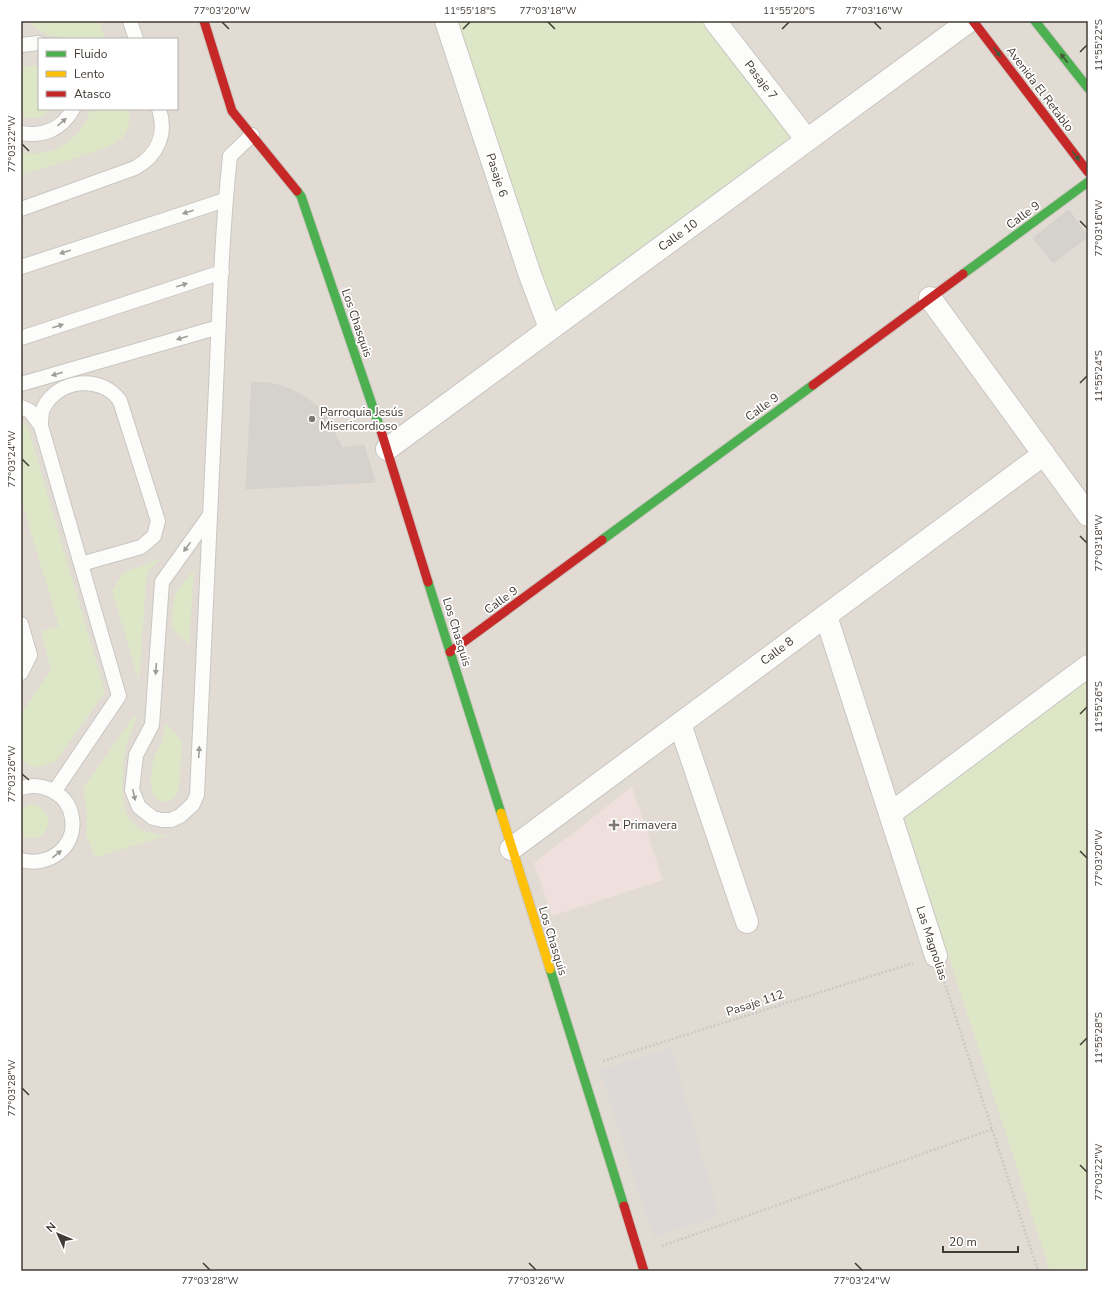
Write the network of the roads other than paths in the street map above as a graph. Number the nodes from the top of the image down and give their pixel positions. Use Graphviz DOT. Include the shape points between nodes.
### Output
graph roads {
  1 [pos="130,21"];
  2 [pos="204,21"];
  3 [pos="446,21"];
  4 [pos="715,21"];
  5 [pos="969,21"];
  6 [pos="973,21"];
  7 [pos="1035,21"];
  8 [pos="136,38"];
  9 [pos="38,43"];
  10 [pos="21,44"];
  11 [pos="1088,88"];
  12 [pos="72,110"];
  13 [pos="160,110"];
  14 [pos="21,133"];
  15 [pos="252,135"];
  16 [pos="807,140"];
  17 [pos="1088,172"];
  18 [pos="1088,182"];
  19 [pos="226,200"];
  20 [pos="21,209"];
  21 [pos="21,267"];
  22 [pos="222,272"];
  23 [pos="930,298"];
  24 [pos="219,327"];
  25 [pos="550,328"];
  26 [pos="21,338"];
  27 [pos="125,354"];
  28 [pos="21,384"];
  29 [pos="70,386"];
  30 [pos="21,407"];
  31 [pos="41,426"];
  32 [pos="387,449"];
  33 [pos="1044,454"];
  34 [pos="210,515"];
  35 [pos="1088,515"];
  36 [pos="81,564"];
  37 [pos="826,616"];
  38 [pos="21,624"];
  39 [pos="450,652"];
  40 [pos="1088,666"];
  41 [pos="21,673"];
  42 [pos="680,724"];
  43 [pos="21,780"];
  44 [pos="40,786"];
  45 [pos="21,788"];
  46 [pos="54,792"];
  47 [pos="890,814"];
  48 [pos="511,849"];
  49 [pos="21,860"];
  50 [pos="747,922"];
  51 [pos="936,956"];
  52 [pos="644,1271"];
  1 -- 8 [label="lane"];
  2 -- 15 [label="street, Los Chasquis" via="232,111"];
  3 -- 25 [label="street, Pasaje 6"];
  4 -- 16 [label="street, Pasaje 7"];
  5 -- 16 [label="street, Calle 10"];
  6 -- 17 [label="street, Avenida El Retablo, one-way"];
  11 -- 7 [label="street, one-way"];
  9 -- 10 [label="lane"];
  14 -- 12 [label="lane, one-way" via="35,135 48,132 60,126"];
  13 -- 20 [label="lane" via="163,131 160,144 146,162"];
  15 -- 19 [label="lane" via="230,156"];
  15 -- 32 [label="street, Los Chasquis" via="301,196"];
  16 -- 25 [label="street, Calle 10"];
  18 -- 23 [label="street, Calle 9"];
  19 -- 21 [label="lane, one-way"];
  19 -- 22 [label="lane"];
  22 -- 24 [label="lane"];
  26 -- 22 [label="lane, one-way"];
  23 -- 33 [label="street"];
  23 -- 39 [label="street, Calle 9"];
  24 -- 27 [label="lane, one-way"];
  24 -- 34 [label="lane"];
  25 -- 32 [label="street, Calle 10"];
  27 -- 28 [label="lane, one-way"];
  27 -- 29 [label="lane"];
  29 -- 31 [label="lane" via="59,391 43,408"];
  29 -- 36 [label="lane" via="95,384 114,393 120,401 158,521 154,536 141,547"];
  30 -- 31 [label="lane" via="30,411"];
  31 -- 36 [label="lane"];
  32 -- 39 [label="street, Los Chasquis"];
  33 -- 35 [label="street"];
  33 -- 37 [label="street, Calle 8"];
  34 -- 34 [label="lane, one-way" via="162,582 152,724 136,755 132,790 138,807 153,818 162,820 171,820 183,814 193,804 197,795"];
  36 -- 46 [label="lane" via="119,696"];
  37 -- 42 [label="street, Calle 8"];
  37 -- 47 [label="street, Las Magnolias"];
  38 -- 41 [label="lane" via="30,655"];
  39 -- 48 [label="street, Los Chasquis"];
  40 -- 47 [label="street"];
  42 -- 48 [label="street, Calle 8"];
  42 -- 50 [label="street"];
  43 -- 44 [label="lane"];
  44 -- 45 [label="lane"];
  44 -- 46 [label="lane"];
  49 -- 46 [label="lane, one-way" via="40,862 52,858 62,851 68,841 72,817 61,796"];
  47 -- 51 [label="street, Las Magnolias"];
  48 -- 52 [label="street, Los Chasquis"];
}
